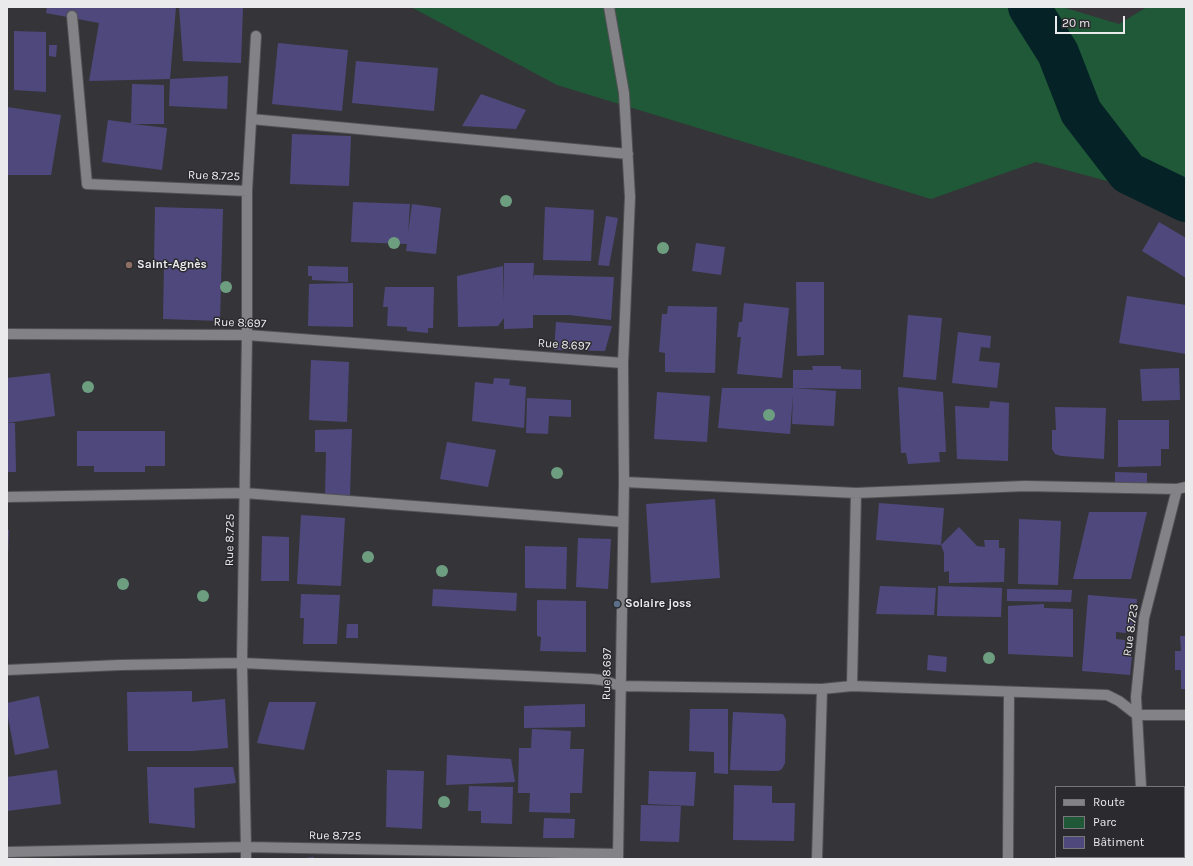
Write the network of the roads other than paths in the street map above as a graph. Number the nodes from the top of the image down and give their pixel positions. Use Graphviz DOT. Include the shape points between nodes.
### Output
graph roads {
  1 [pos="609,7"];
  2 [pos="72,16"];
  3 [pos="256,36"];
  4 [pos="251,119"];
  5 [pos="628,154"];
  6 [pos="247,191"];
  7 [pos="7,334"];
  8 [pos="247,335"];
  9 [pos="623,363"];
  10 [pos="624,482"];
  11 [pos="1181,488"];
  12 [pos="244,493"];
  13 [pos="856,493"];
  14 [pos="7,497"];
  15 [pos="623,522"];
  16 [pos="242,663"];
  17 [pos="7,670"];
  18 [pos="620,686"];
  19 [pos="852,686"];
  20 [pos="822,689"];
  21 [pos="1009,692"];
  22 [pos="1137,715"];
  23 [pos="1186,715"];
  24 [pos="1141,786"];
  25 [pos="246,848"];
  26 [pos="7,852"];
  27 [pos="618,856"];
  28 [pos="246,859"];
  29 [pos="817,859"];
  30 [pos="1008,859"];
  1 -- 5 [label="street" via="624,93"];
  2 -- 6 [label="street, Rue 8.725" via="88,184"];
  3 -- 4 [label="street"];
  4 -- 5 [label="street"];
  4 -- 6 [label="street"];
  5 -- 9 [label="street" via="630,197"];
  6 -- 8 [label="street, Rue 8.725"];
  7 -- 8 [label="street, Rue 8.697"];
  8 -- 9 [label="street, Rue 8.697"];
  8 -- 12 [label="street, Rue 8.725"];
  9 -- 10 [label="street, Rue 8.697"];
  10 -- 13 [label="street"];
  10 -- 15 [label="street, Rue 8.697"];
  11 -- 13 [label="street" via="1025,486"];
  11 -- 22 [label="street, Rue 8.723" via="1144,618 1136,697"];
  12 -- 14 [label="street"];
  12 -- 15 [label="street"];
  12 -- 16 [label="street, Rue 8.725"];
  13 -- 19 [label="street"];
  15 -- 18 [label="street, Rue 8.697"];
  16 -- 17 [label="street"];
  16 -- 18 [label="street" via="592,679"];
  16 -- 25 [label="street, Rue 8.725"];
  18 -- 20 [label="street"];
  18 -- 27 [label="street, Rue 8.697"];
  19 -- 20 [label="street"];
  19 -- 21 [label="street"];
  20 -- 29 [label="street"];
  21 -- 22 [label="street" via="1107,695 1119,700"];
  21 -- 30 [label="street"];
  22 -- 23 [label="street"];
  22 -- 24 [label="street, Rue 8.723"];
  25 -- 26 [label="street"];
  25 -- 27 [label="street, Rue 8.725"];
  25 -- 28 [label="street"];
}
